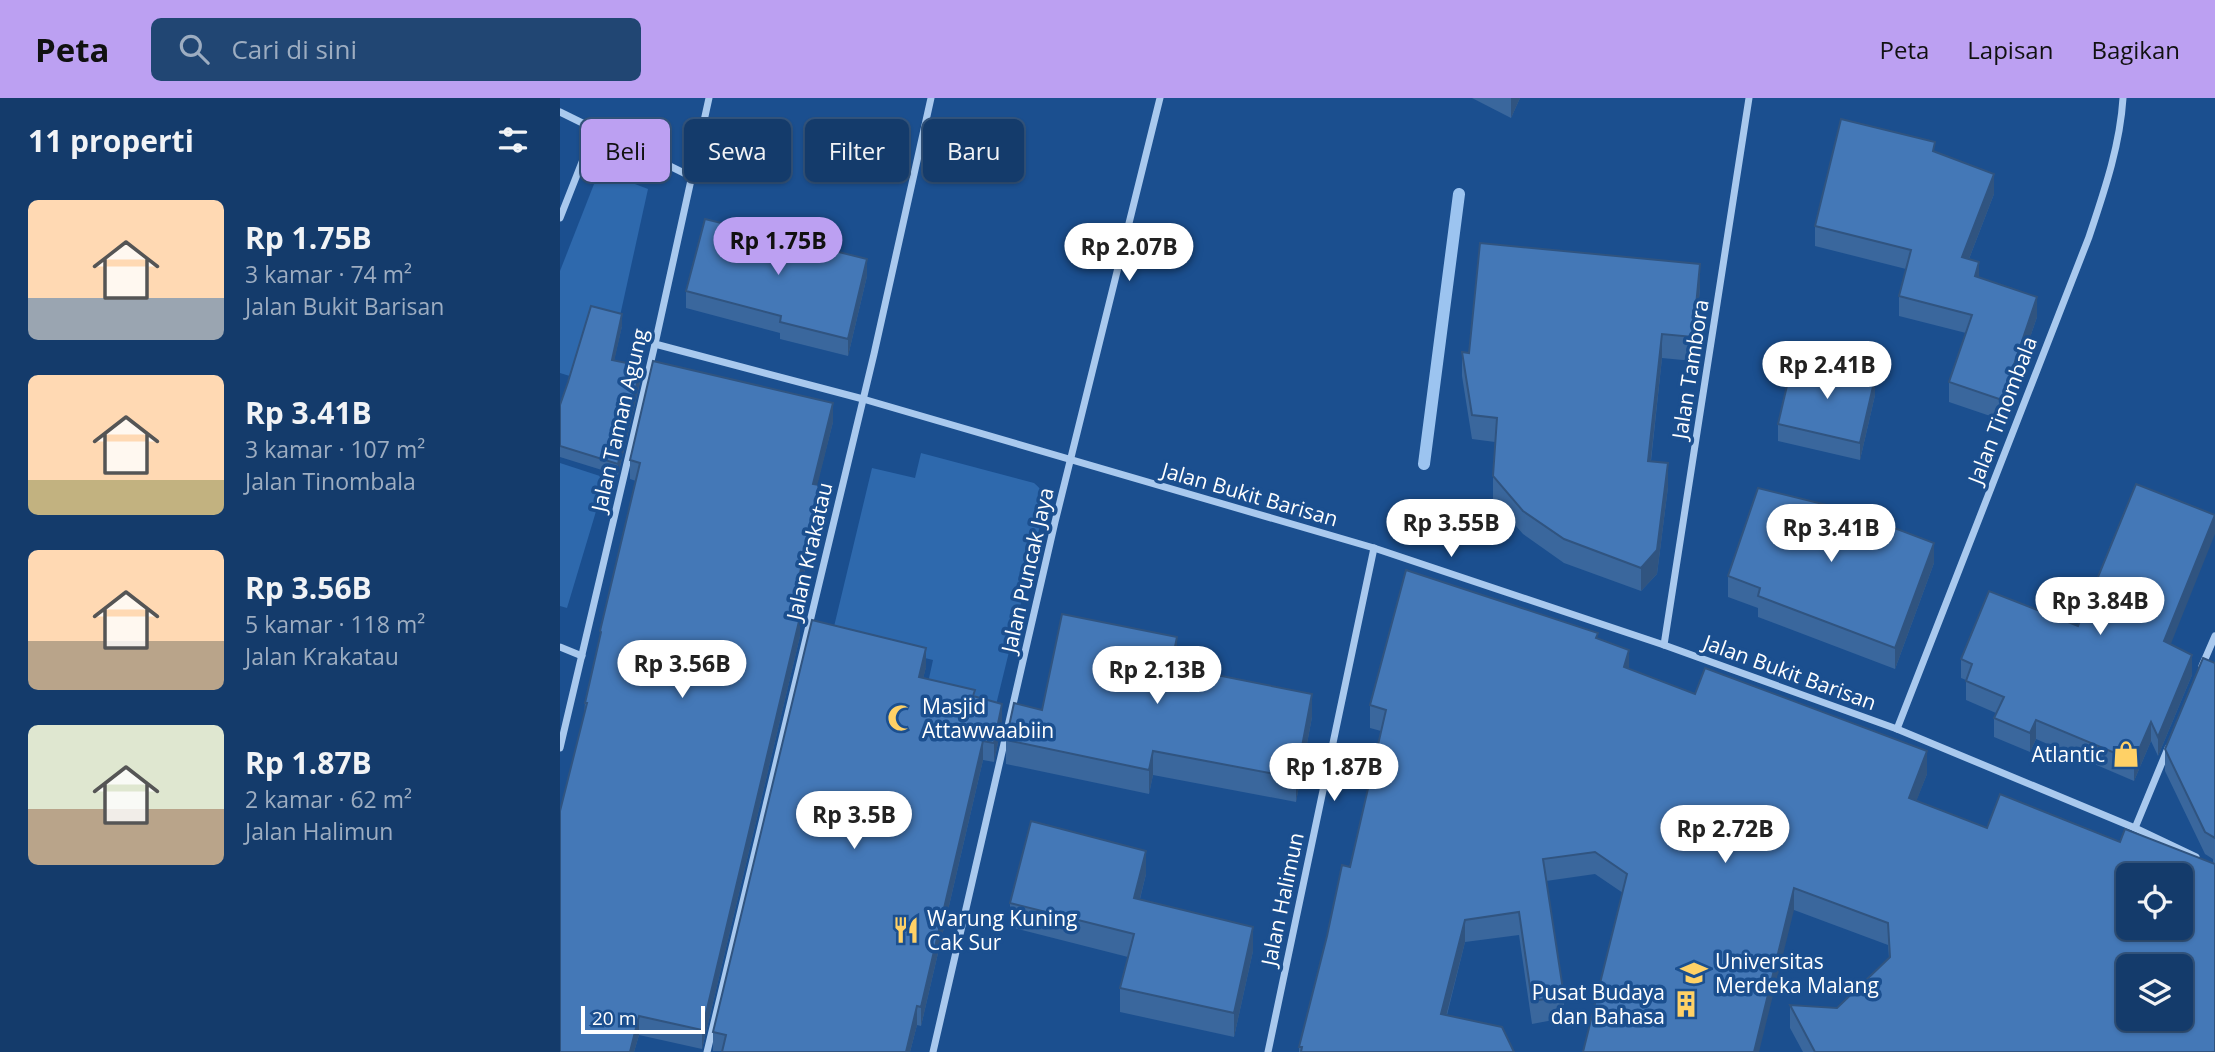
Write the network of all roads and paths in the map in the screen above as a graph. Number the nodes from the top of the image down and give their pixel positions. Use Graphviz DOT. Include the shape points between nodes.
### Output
graph roads {
  1 [pos="709,98"];
  2 [pos="931,98"];
  3 [pos="1160,98"];
  4 [pos="1749,98"];
  5 [pos="2123,98"];
  6 [pos="560,112"];
  7 [pos="704,119"];
  8 [pos="581,122"];
  9 [pos="581,166"];
  10 [pos="690,182"];
  11 [pos="560,218"];
  12 [pos="655,344"];
  13 [pos="863,399"];
  14 [pos="1071,461"];
  15 [pos="1374,548"];
  16 [pos="2215,636"];
  17 [pos="1664,645"];
  18 [pos="560,646"];
  19 [pos="582,656"];
  20 [pos="2199,674"];
  21 [pos="1897,729"];
  22 [pos="2172,738"];
  23 [pos="560,748"];
  24 [pos="2135,828"];
  25 [pos="2204,861"];
  26 [pos="707,1052"];
  27 [pos="933,1052"];
  28 [pos="1268,1052"];
  1 -- 7 [label="street, Jalan Taman Agung"];
  2 -- 13 [label="street, Jalan Krakatau"];
  3 -- 14 [label="street, Jalan Puncak Jaya"];
  4 -- 17 [label="street, Jalan Tambora"];
  5 -- 21 [label="street, Jalan Tinombala" via="2111,165 2089,237"];
  6 -- 8 [label="street"];
  9 -- 11 [label="street"];
  10 -- 12 [label="street, Jalan Taman Agung"];
  12 -- 13 [label="street, Jalan Bukit Barisan"];
  12 -- 19 [label="street, Jalan Taman Agung"];
  13 -- 14 [label="street, Jalan Bukit Barisan"];
  13 -- 26 [label="street, Jalan Krakatau"];
  14 -- 15 [label="street, Jalan Bukit Barisan"];
  14 -- 27 [label="street, Jalan Puncak Jaya"];
  15 -- 17 [label="street, Jalan Bukit Barisan"];
  15 -- 28 [label="street, Jalan Halimun"];
  16 -- 20 [label="street"];
  17 -- 21 [label="street, Jalan Bukit Barisan"];
  18 -- 19 [label="street"];
  19 -- 23 [label="street, Jalan Taman Agung"];
  21 -- 24 [label="street, Jalan Bukit Barisan"];
  22 -- 24 [label="street"];
  24 -- 25 [label="street, Jalan Bukit Barisan"];
}
